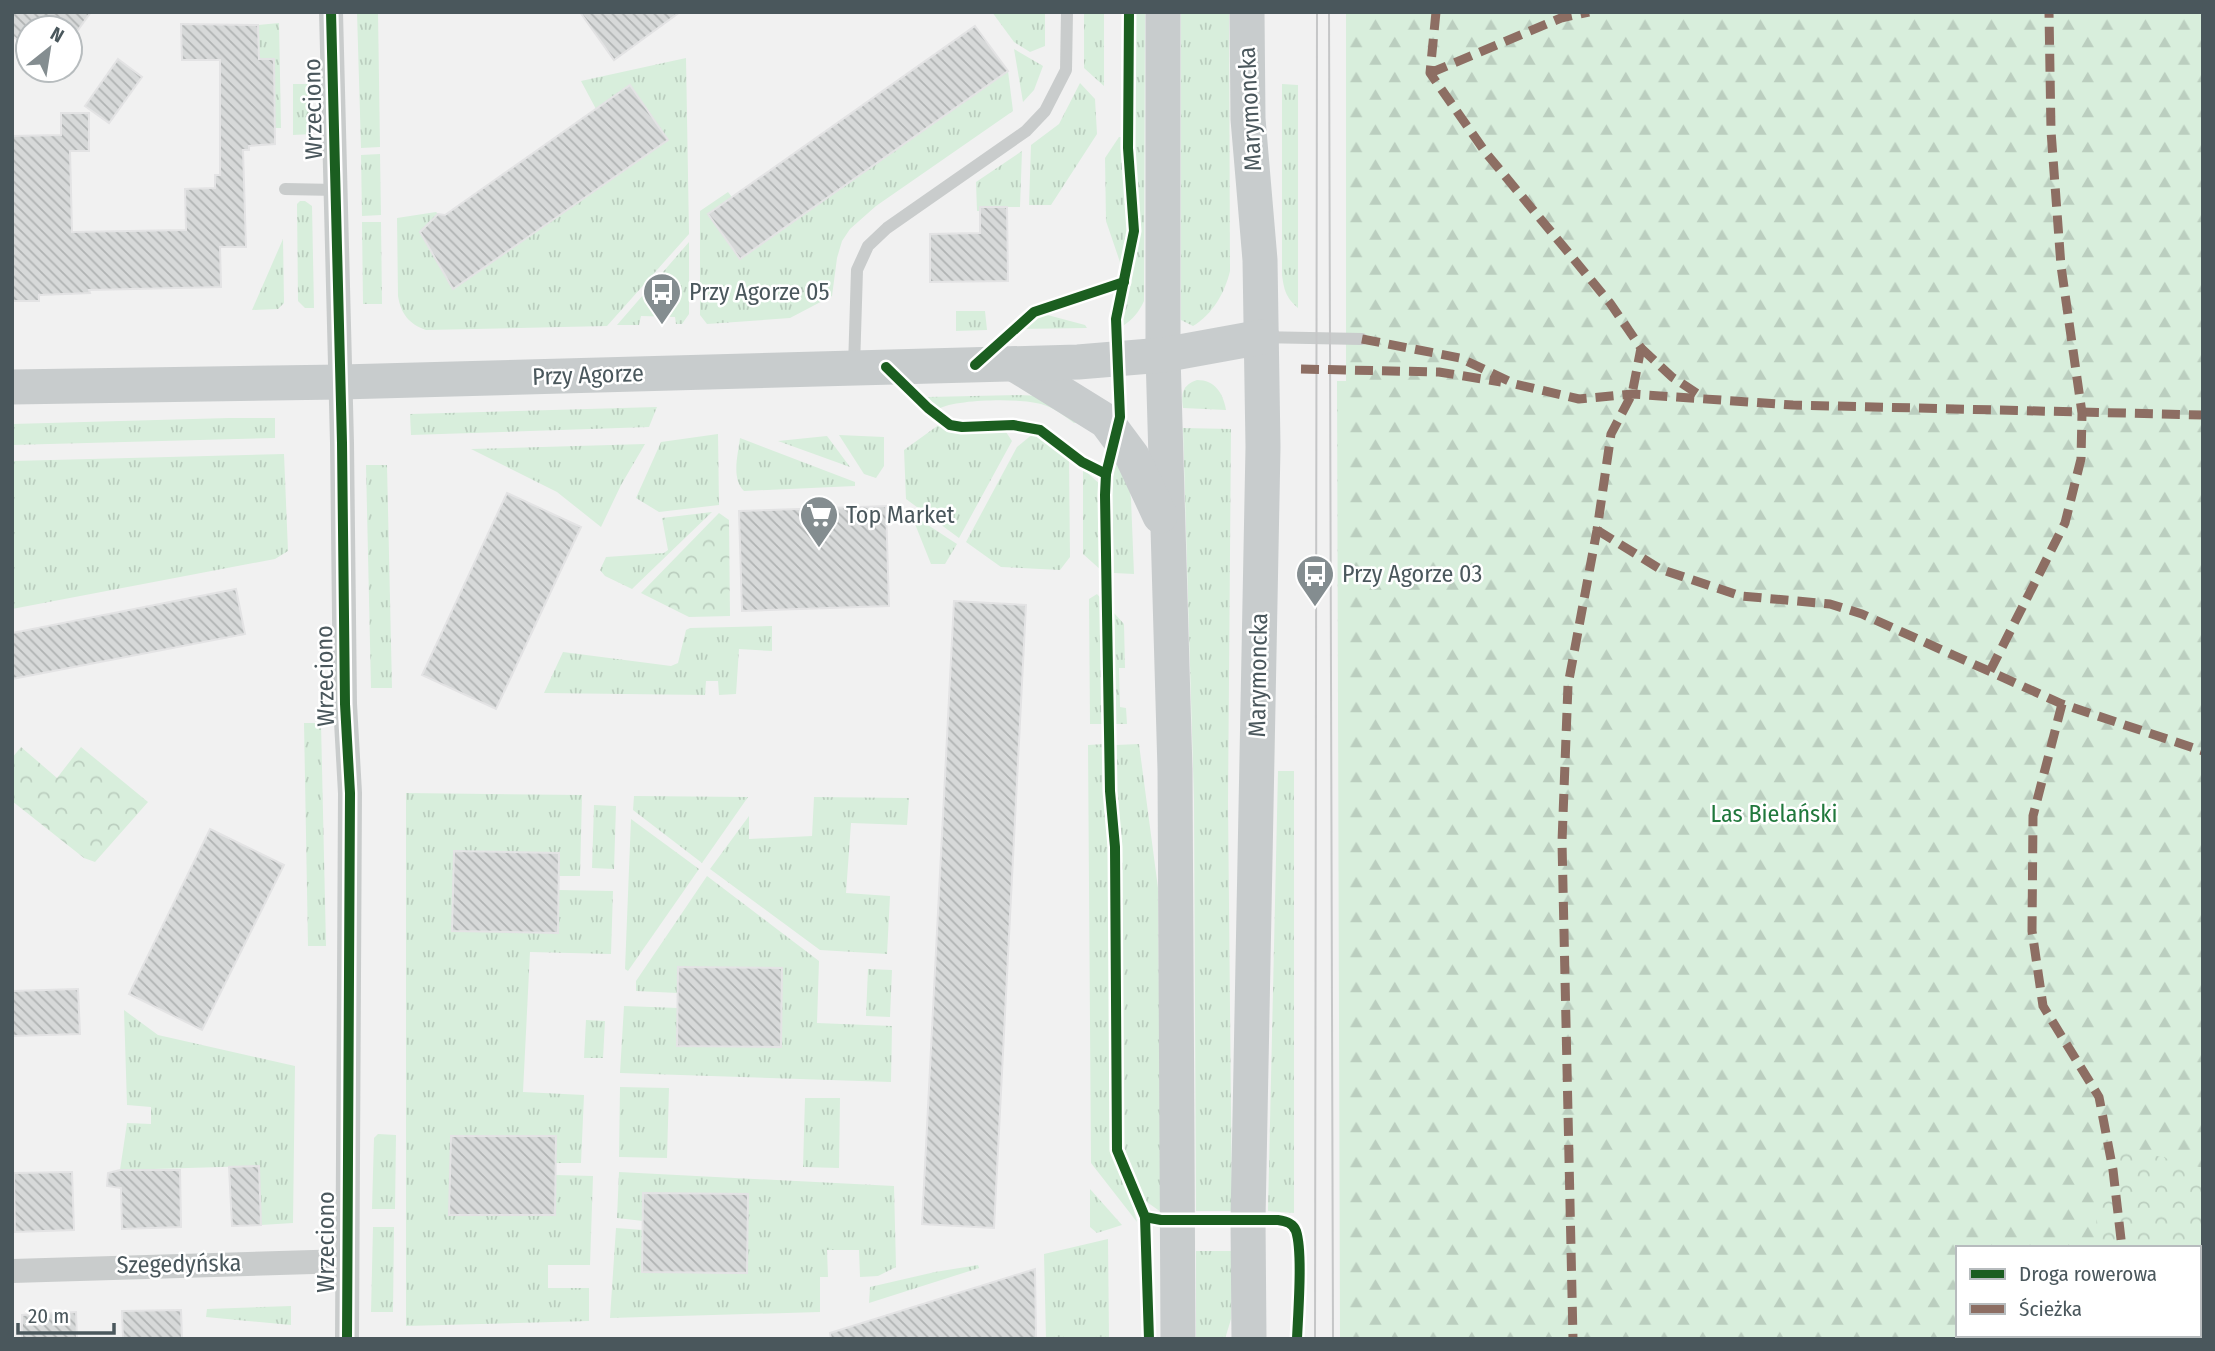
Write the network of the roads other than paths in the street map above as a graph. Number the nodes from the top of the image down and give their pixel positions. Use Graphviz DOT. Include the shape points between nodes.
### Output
graph roads {
  1 [pos="331,12"];
  2 [pos="1067,12"];
  3 [pos="1163,12"];
  4 [pos="1247,12"];
  5 [pos="285,189"];
  6 [pos="336,190"];
  7 [pos="1262,337"];
  8 [pos="1362,340"];
  9 [pos="1163,355"];
  10 [pos="1014,364"];
  11 [pos="854,368"];
  12 [pos="341,382"];
  13 [pos="12,387"];
  14 [pos="1167,528"];
  15 [pos="347,1261"];
  16 [pos="12,1270"];
  17 [pos="347,1339"];
  18 [pos="1178,1339"];
  19 [pos="1249,1339"];
  1 -- 6 [label="street, Wrzeciono"];
  2 -- 11 [label="lane" via="1066,69 1045,111 1026,131 867,246 857,270"];
  3 -- 9 [label="main road"];
  4 -- 7 [label="main road, Marymoncka" via="1248,118"];
  5 -- 6 [label="lane"];
  6 -- 12 [label="street, Wrzeciono"];
  7 -- 8 [label="lane"];
  7 -- 9 [label="main road, Przy Agorze"];
  7 -- 19 [label="main road, Marymoncka"];
  9 -- 10 [label="main road, Przy Agorze"];
  9 -- 14 [label="main road"];
  10 -- 11 [label="main road, Przy Agorze"];
  10 -- 14 [label="main road" via="1106,421 1132,456"];
  11 -- 12 [label="main road, Przy Agorze"];
  12 -- 13 [label="main road, Przy Agorze"];
  12 -- 15 [label="street, Wrzeciono" via="350,793"];
  14 -- 18 [label="main road" via="1175,770"];
  15 -- 16 [label="street, Szegedyńska"];
  15 -- 17 [label="street, Wrzeciono"];
}
